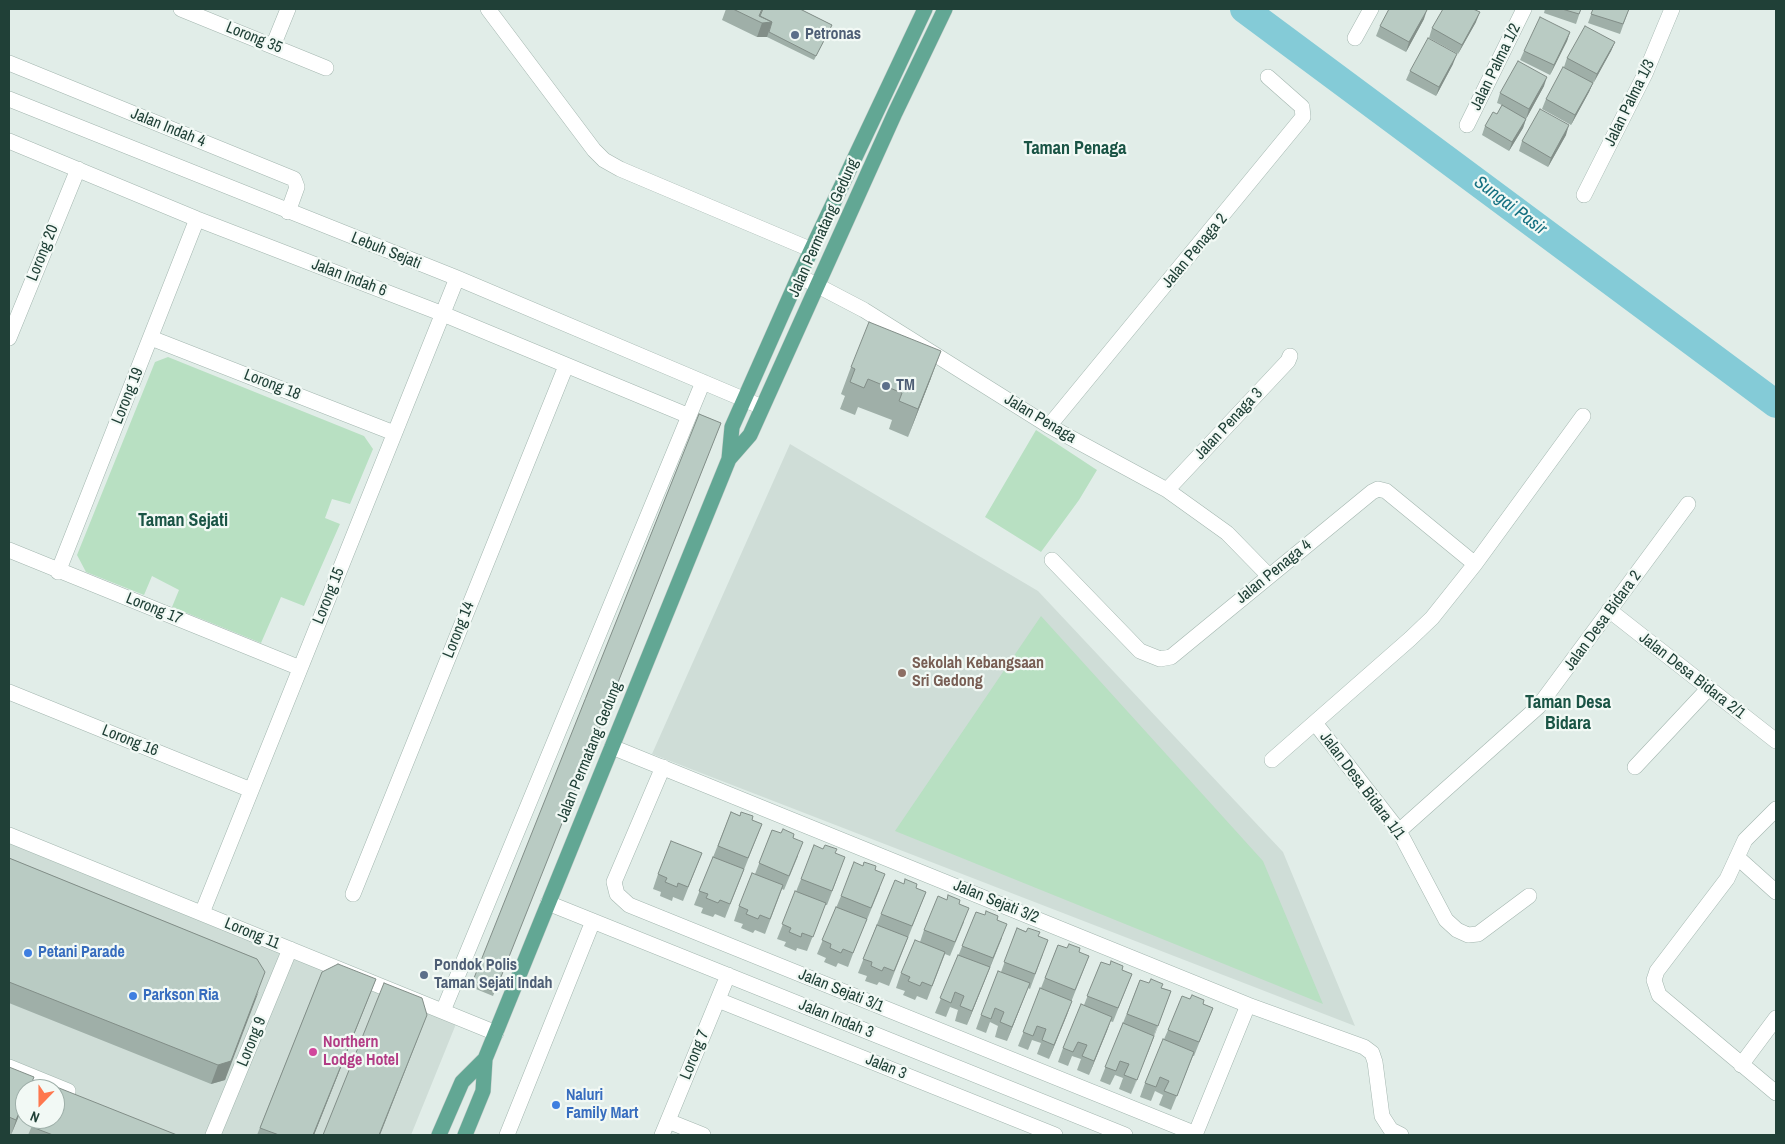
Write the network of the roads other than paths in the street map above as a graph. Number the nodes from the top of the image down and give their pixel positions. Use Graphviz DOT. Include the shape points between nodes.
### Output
graph roads {
  1 [pos="181,9"];
  2 [pos="288,9"];
  3 [pos="488,9"];
  4 [pos="925,9"];
  5 [pos="945,9"];
  6 [pos="1371,9"];
  7 [pos="1524,9"];
  8 [pos="1672,9"];
  9 [pos="1355,38"];
  10 [pos="273,46"];
  11 [pos="9,63"];
  12 [pos="326,68"];
  13 [pos="1268,78"];
  14 [pos="9,100"];
  15 [pos="1467,125"];
  16 [pos="9,141"];
  17 [pos="78,169"];
  18 [pos="1584,195"];
  19 [pos="288,212"];
  20 [pos="197,219"];
  21 [pos="812,250"];
  22 [pos="799,276"];
  23 [pos="457,278"];
  24 [pos="817,285"];
  25 [pos="443,314"];
  26 [pos="9,338"];
  27 [pos="151,338"];
  28 [pos="1290,356"];
  29 [pos="566,366"];
  30 [pos="703,382"];
  31 [pos="744,400"];
  32 [pos="762,407"];
  33 [pos="689,416"];
  34 [pos="1583,416"];
  35 [pos="1049,426"];
  36 [pos="394,433"];
  37 [pos="729,459"];
  38 [pos="1167,490"];
  39 [pos="1688,504"];
  40 [pos="9,550"];
  41 [pos="1052,560"];
  42 [pos="1475,564"];
  43 [pos="58,572"];
  44 [pos="1269,576"];
  45 [pos="1609,610"];
  46 [pos="300,668"];
  47 [pos="1708,689"];
  48 [pos="9,692"];
  49 [pos="1315,723"];
  50 [pos="1776,741"];
  51 [pos="612,747"];
  52 [pos="1272,760"];
  53 [pos="663,767"];
  54 [pos="1635,767"];
  55 [pos="251,790"];
  56 [pos="1776,809"];
  57 [pos="1399,831"];
  58 [pos="9,835"];
  59 [pos="1737,857"];
  60 [pos="1776,892"];
  61 [pos="353,894"];
  62 [pos="1529,896"];
  63 [pos="548,903"];
  64 [pos="202,913"];
  65 [pos="594,921"];
  66 [pos="290,949"];
  67 [pos="728,975"];
  68 [pos="718,1000"];
  69 [pos="1248,1004"];
  70 [pos="443,1011"];
  71 [pos="1776,1018"];
  72 [pos="496,1033"];
  73 [pos="485,1059"];
  74 [pos="1741,1065"];
  75 [pos="9,1067"];
  76 [pos="1776,1093"];
  77 [pos="77,1095"];
  78 [pos="668,1121"];
  79 [pos="1196,1134"];
  80 [pos="214,1135"];
  81 [pos="439,1135"];
  82 [pos="465,1135"];
  83 [pos="507,1135"];
  84 [pos="662,1135"];
  85 [pos="703,1135"];
  86 [pos="1055,1135"];
  87 [pos="1125,1135"];
  88 [pos="1401,1135"];
  1 -- 10 [label="street, Lorong 35"];
  2 -- 10 [label="street"];
  3 -- 21 [label="street" via="604,160"];
  4 -- 21 [label="main road, Jalan Permatang Gedung"];
  5 -- 24 [label="main road, Jalan Permatang Gedung"];
  6 -- 9 [label="street"];
  7 -- 15 [label="street, Jalan Palma 1/2"];
  8 -- 18 [label="street, Jalan Palma 1/3" via="1645,74"];
  10 -- 12 [label="street, Lorong 35"];
  11 -- 19 [label="street, Jalan Indah 4" via="294,180 297,187"];
  13 -- 35 [label="street, Jalan Penaga 2" via="1302,107 1304,117"];
  14 -- 19 [label="street, Lebuh Sejati"];
  16 -- 17 [label="street, Jalan Indah 6"];
  17 -- 20 [label="street, Jalan Indah 6"];
  17 -- 26 [label="street, Lorong 20"];
  19 -- 23 [label="street, Lebuh Sejati"];
  20 -- 25 [label="street, Jalan Indah 6"];
  20 -- 27 [label="street, Lorong 19"];
  21 -- 22 [label="main road, Jalan Permatang Gedung"];
  22 -- 24 [label="street, Jalan Penaga"];
  22 -- 31 [label="main road, Jalan Permatang Gedung"];
  23 -- 25 [label="street, Lorong 15"];
  23 -- 30 [label="street, Lebuh Sejati"];
  24 -- 32 [label="main road, Jalan Permatang Gedung"];
  24 -- 35 [label="street, Jalan Penaga" via="864,310"];
  25 -- 29 [label="street, Jalan Indah 6"];
  25 -- 36 [label="street, Lorong 15"];
  27 -- 36 [label="street, Lorong 18"];
  27 -- 43 [label="street, Lorong 19"];
  28 -- 38 [label="street, Jalan Penaga 3"];
  29 -- 33 [label="street, Jalan Indah 6"];
  29 -- 61 [label="street, Lorong 14"];
  30 -- 31 [label="street, Lebuh Sejati"];
  30 -- 33 [label="street"];
  31 -- 32 [label="street, Lebuh Sejati"];
  31 -- 37 [label="main road, Jalan Permatang Gedung" via="732,427"];
  32 -- 37 [label="main road, Jalan Permatang Gedung" via="750,435"];
  33 -- 70 [label="street"];
  34 -- 42 [label="street"];
  35 -- 38 [label="street, Jalan Penaga"];
  36 -- 46 [label="street, Lorong 15"];
  37 -- 51 [label="main road, Jalan Permatang Gedung"];
  38 -- 44 [label="street, Jalan Penaga" via="1227,533"];
  39 -- 45 [label="street, Jalan Desa Bidara 2"];
  40 -- 43 [label="street, Lorong 17"];
  41 -- 44 [label="street, Jalan Penaga 4" via="1140,651 1160,659 1171,657"];
  42 -- 44 [label="street, Jalan Penaga 4" via="1386,491 1378,489"];
  42 -- 49 [label="street" via="1432,618"];
  43 -- 46 [label="street, Lorong 17"];
  45 -- 47 [label="street, Jalan Desa Bidara 2/1"];
  45 -- 57 [label="street, Jalan Desa Bidara 2" via="1538,707"];
  46 -- 55 [label="street, Lorong 15"];
  47 -- 50 [label="street, Jalan Desa Bidara 2/1"];
  47 -- 54 [label="street"];
  48 -- 55 [label="street, Lorong 16"];
  49 -- 52 [label="street"];
  49 -- 57 [label="street, Jalan Desa Bidara 1/1"];
  51 -- 53 [label="street, Jalan Sejati 3/2"];
  51 -- 63 [label="main road, Jalan Permatang Gedung"];
  53 -- 69 [label="street, Jalan Sejati 3/2"];
  53 -- 79 [label="street, Jalan Sejati 3/1" via="614,882 617,894 629,905"];
  55 -- 64 [label="street, Lorong 15"];
  56 -- 59 [label="street" via="1748,836"];
  57 -- 62 [label="street, Jalan Desa Bidara 1/1" via="1446,920 1457,930 1468,935 1478,934"];
  58 -- 64 [label="street, Lorong 11"];
  59 -- 60 [label="street"];
  59 -- 74 [label="street" via="1727,879 1657,971 1654,980 1660,995"];
  63 -- 65 [label="street, Jalan Indah 3"];
  63 -- 72 [label="main road, Jalan Permatang Gedung"];
  64 -- 66 [label="street, Lorong 11"];
  65 -- 67 [label="street, Jalan Indah 3"];
  65 -- 83 [label="street"];
  66 -- 70 [label="street, Lorong 11"];
  66 -- 80 [label="street, Lorong 9"];
  67 -- 68 [label="street, Lorong 7"];
  67 -- 87 [label="street, Jalan Indah 3"];
  68 -- 78 [label="street, Lorong 7"];
  68 -- 86 [label="street, Jalan 3"];
  69 -- 79 [label="street"];
  69 -- 88 [label="street, Jalan Sejati 3/2" via="1364,1047 1376,1062 1382,1116 1391,1130"];
  70 -- 72 [label="street, Lorong 11"];
  71 -- 74 [label="street"];
  72 -- 73 [label="main road, Jalan Permatang Gedung"];
  73 -- 81 [label="main road, Jalan Permatang Gedung" via="462,1082"];
  73 -- 82 [label="main road, Jalan Permatang Gedung" via="483,1092"];
  74 -- 76 [label="street"];
  75 -- 77 [label="street"];
  78 -- 84 [label="street, Lorong 7"];
  78 -- 85 [label="street"];
}
